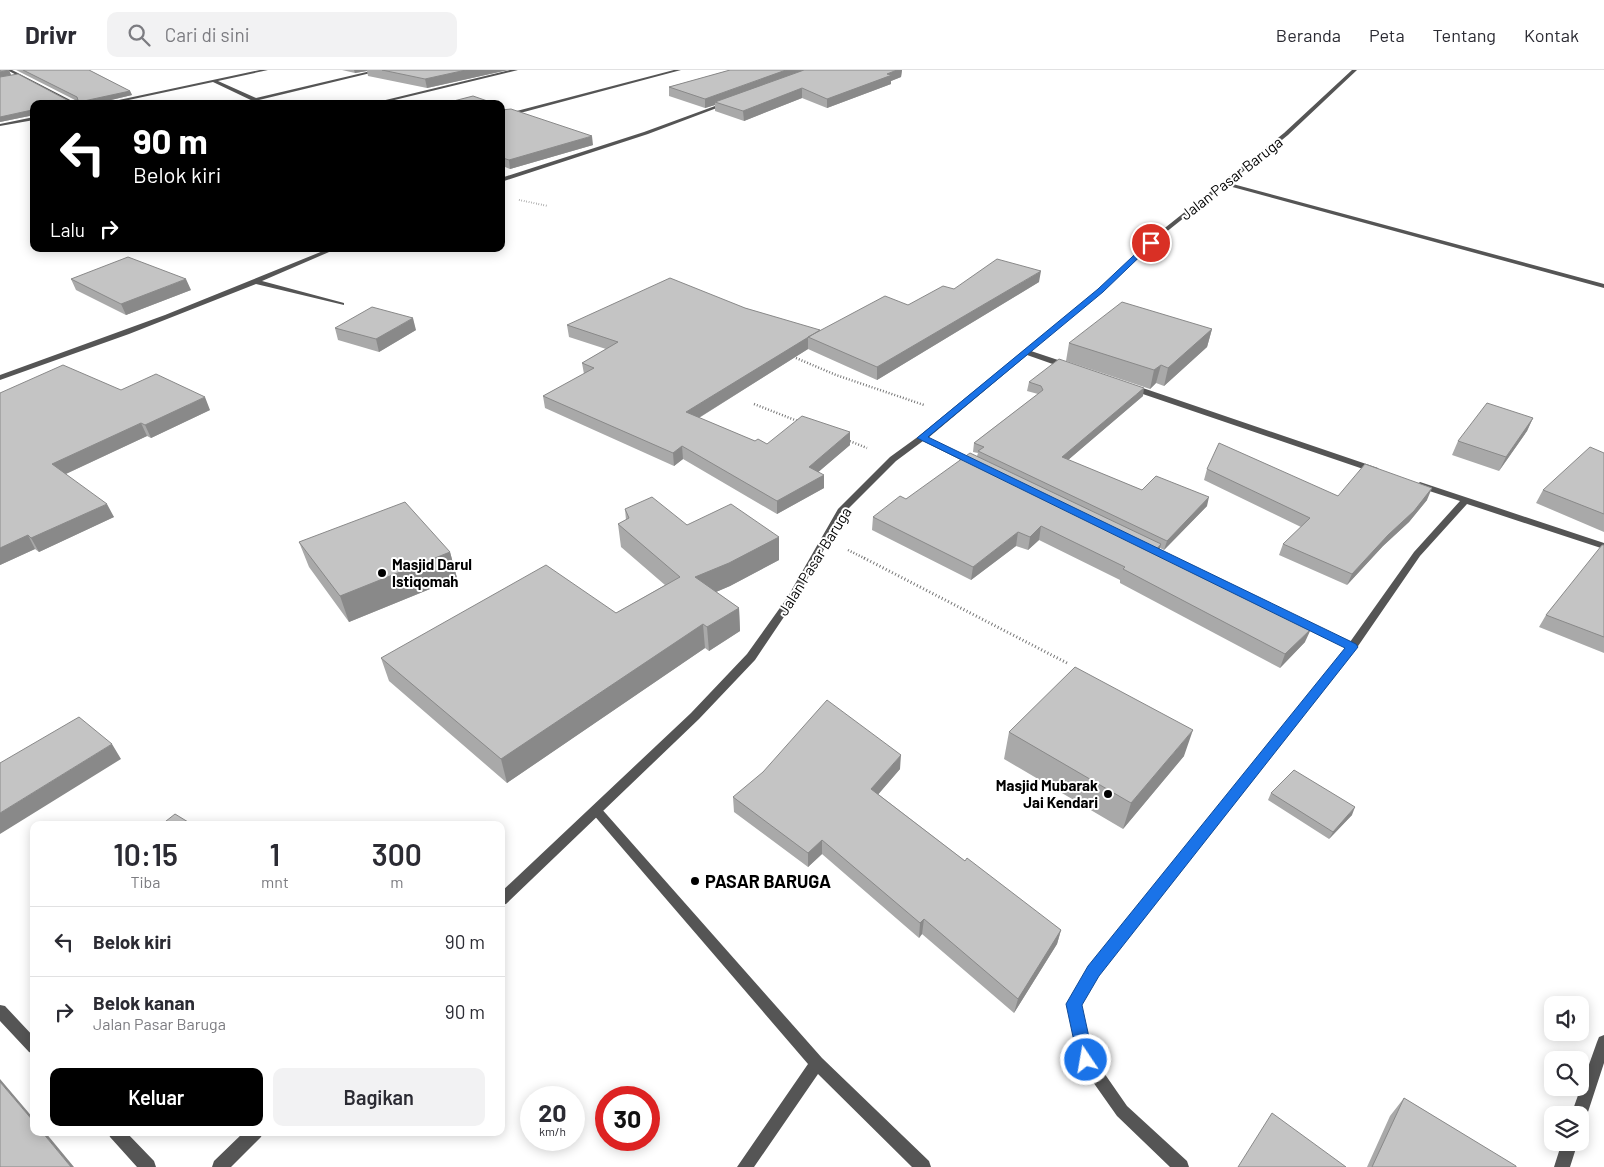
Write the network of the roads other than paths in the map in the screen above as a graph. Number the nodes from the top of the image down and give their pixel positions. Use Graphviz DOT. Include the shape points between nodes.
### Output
graph roads {
  1 [pos="9,70"];
  2 [pos="266,70"];
  3 [pos="381,70"];
  4 [pos="516,70"];
  5 [pos="679,70"];
  6 [pos="1355,70"];
  7 [pos="21,76"];
  8 [pos="14,78"];
  9 [pos="214,81"];
  10 [pos="68,100"];
  11 [pos="121,100"];
  12 [pos="255,100"];
  13 [pos="388,100"];
  14 [pos="730,102"];
  15 [pos="505,116"];
  16 [pos="30,119"];
  17 [pos="0,125"];
  18 [pos="505,179"];
  19 [pos="1224,183"];
  20 [pos="326,252"];
  21 [pos="257,282"];
  22 [pos="1604,286"];
  23 [pos="342,304"];
  24 [pos="1026,352"];
  25 [pos="1073,368"];
  26 [pos="0,378"];
  27 [pos="1120,383"];
  28 [pos="922,438"];
  29 [pos="984,468"];
  30 [pos="1382,472"];
  31 [pos="1410,481"];
  32 [pos="1466,500"];
  33 [pos="1604,546"];
  34 [pos="1164,555"];
  35 [pos="1352,647"];
  36 [pos="596,810"];
  37 [pos="505,896"];
  38 [pos="0,1011"];
  39 [pos="1604,1042"];
  40 [pos="30,1043"];
  41 [pos="817,1063"];
  42 [pos="1582,1106"];
  43 [pos="119,1136"];
  44 [pos="252,1136"];
  45 [pos="1567,1151"];
  46 [pos="148,1167"];
  47 [pos="220,1167"];
  48 [pos="745,1167"];
  49 [pos="923,1167"];
  50 [pos="1181,1167"];
  51 [pos="1562,1167"];
  1 -- 7 [label="street"];
  2 -- 9 [label="street"];
  3 -- 12 [label="street"];
  4 -- 13 [label="street"];
  5 -- 15 [label="street"];
  6 -- 19 [label="street, Jalan Pasar Baruga" via="1286,134"];
  7 -- 8 [label="street"];
  7 -- 10 [label="street"];
  9 -- 11 [label="street"];
  9 -- 12 [label="street"];
  14 -- 18 [label="street"];
  16 -- 17 [label="street"];
  19 -- 22 [label="street"];
  19 -- 24 [label="street, Jalan Pasar Baruga"];
  20 -- 21 [label="street"];
  21 -- 23 [label="street"];
  21 -- 26 [label="street" via="113,339"];
  24 -- 25 [label="street"];
  24 -- 28 [label="street, Jalan Pasar Baruga"];
  27 -- 30 [label="street"];
  28 -- 29 [label="street"];
  28 -- 36 [label="street, Jalan Pasar Baruga" via="893,458 841,511 791,599 751,657"];
  31 -- 32 [label="street"];
  32 -- 33 [label="street"];
  32 -- 35 [label="street" via="1417,554"];
  34 -- 35 [label="street"];
  35 -- 50 [label="street" via="1094,971 1074,1004 1086,1060 1122,1111"];
  36 -- 37 [label="street, Jalan Pasar Baruga"];
  36 -- 41 [label="street"];
  38 -- 40 [label="street"];
  39 -- 42 [label="street"];
  41 -- 48 [label="street"];
  41 -- 49 [label="street"];
  43 -- 46 [label="street"];
  44 -- 47 [label="street"];
  45 -- 51 [label="street"];
}
